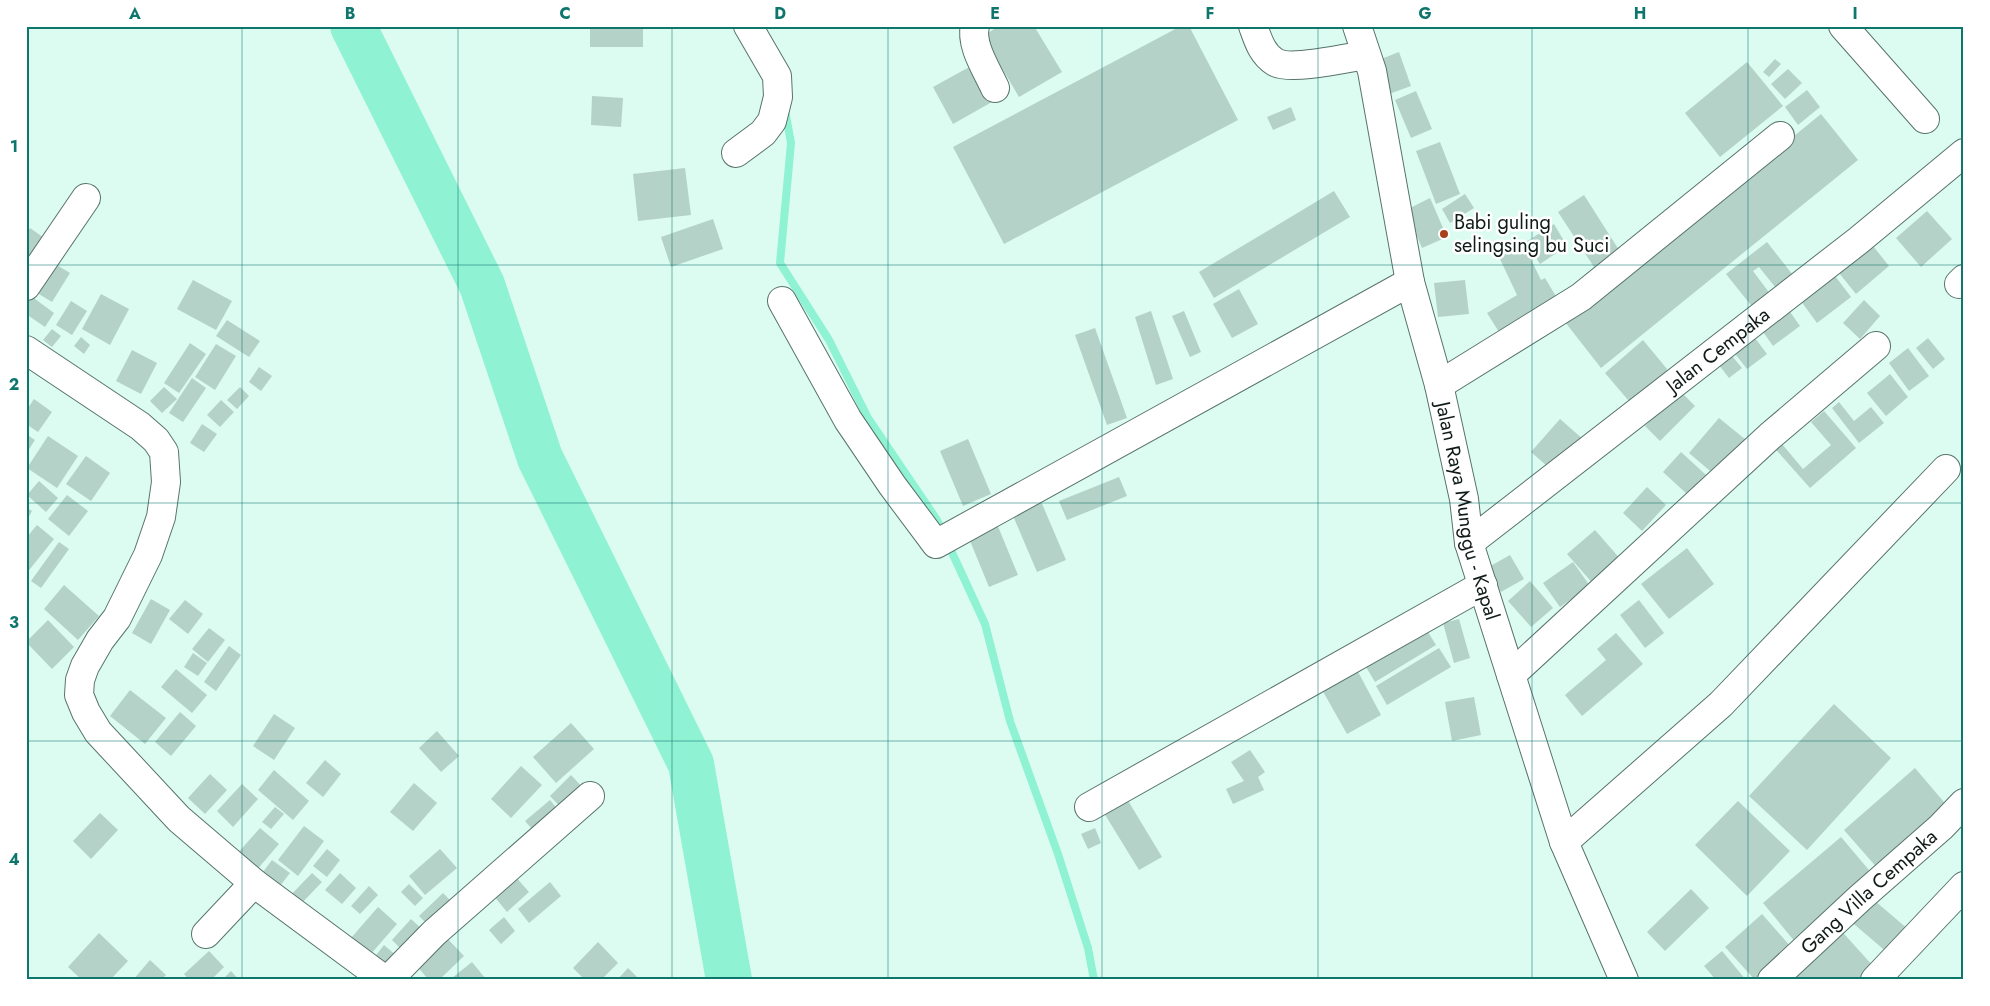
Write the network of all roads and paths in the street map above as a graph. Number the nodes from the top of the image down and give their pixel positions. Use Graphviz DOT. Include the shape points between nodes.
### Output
graph roads {
  1 [pos="748,26"];
  2 [pos="975,26"];
  3 [pos="1253,26"];
  4 [pos="1357,26"];
  5 [pos="1853,30"];
  6 [pos="1366,55"];
  7 [pos="996,88"];
  8 [pos="1925,119"];
  9 [pos="1780,136"];
  10 [pos="736,153"];
  11 [pos="1964,153"];
  12 [pos="86,198"];
  13 [pos="1410,282"];
  14 [pos="26,286"];
  15 [pos="782,301"];
  16 [pos="1876,346"];
  17 [pos="26,350"];
  18 [pos="1439,385"];
  19 [pos="1946,469"];
  20 [pos="1469,544"];
  21 [pos="1483,585"];
  22 [pos="1511,674"];
  23 [pos="590,796"];
  24 [pos="1964,803"];
  25 [pos="1089,807"];
  26 [pos="1564,842"];
  27 [pos="254,883"];
  28 [pos="1964,886"];
  29 [pos="206,934"];
  30 [pos="384,979"];
  31 [pos="1624,980"];
  32 [pos="1772,980"];
  33 [pos="1875,980"];
  1 -- 10 [label="street" via="777,76 778,97 772,120 763,133"];
  2 -- 7 [label="street" via="976,46"];
  3 -- 6 [label="street" via="1266,55 1276,63 1292,66"];
  4 -- 6 [label="street, Jalan Raya Munggu - Kapal"];
  5 -- 8 [label="street"];
  6 -- 13 [label="street, Jalan Raya Munggu - Kapal" via="1372,71"];
  9 -- 18 [label="street" via="1580,297"];
  11 -- 20 [label="street, Jalan Cempaka" via="1851,246"];
  12 -- 14 [label="street"];
  13 -- 15 [label="street" via="936,544 848,420"];
  13 -- 18 [label="street, Jalan Raya Munggu - Kapal"];
  16 -- 22 [label="street" via="1770,436"];
  17 -- 27 [label="street" via="140,426 164,452 166,482 161,517 148,555 117,618 85,666 79,695 86,712 98,732 179,818"];
  18 -- 20 [label="street, Jalan Raya Munggu - Kapal" via="1464,499"];
  19 -- 26 [label="street" via="1721,704"];
  20 -- 21 [label="street, Jalan Raya Munggu - Kapal"];
  21 -- 22 [label="street, Jalan Raya Munggu - Kapal"];
  21 -- 25 [label="street"];
  22 -- 26 [label="street, Jalan Raya Munggu - Kapal"];
  23 -- 30 [label="street"];
  24 -- 32 [label="street, Gang Villa Cempaka"];
  26 -- 31 [label="street, Jalan Raya Munggu - Kapal"];
  27 -- 29 [label="street"];
  27 -- 30 [label="street"];
  28 -- 33 [label="street"];
}
